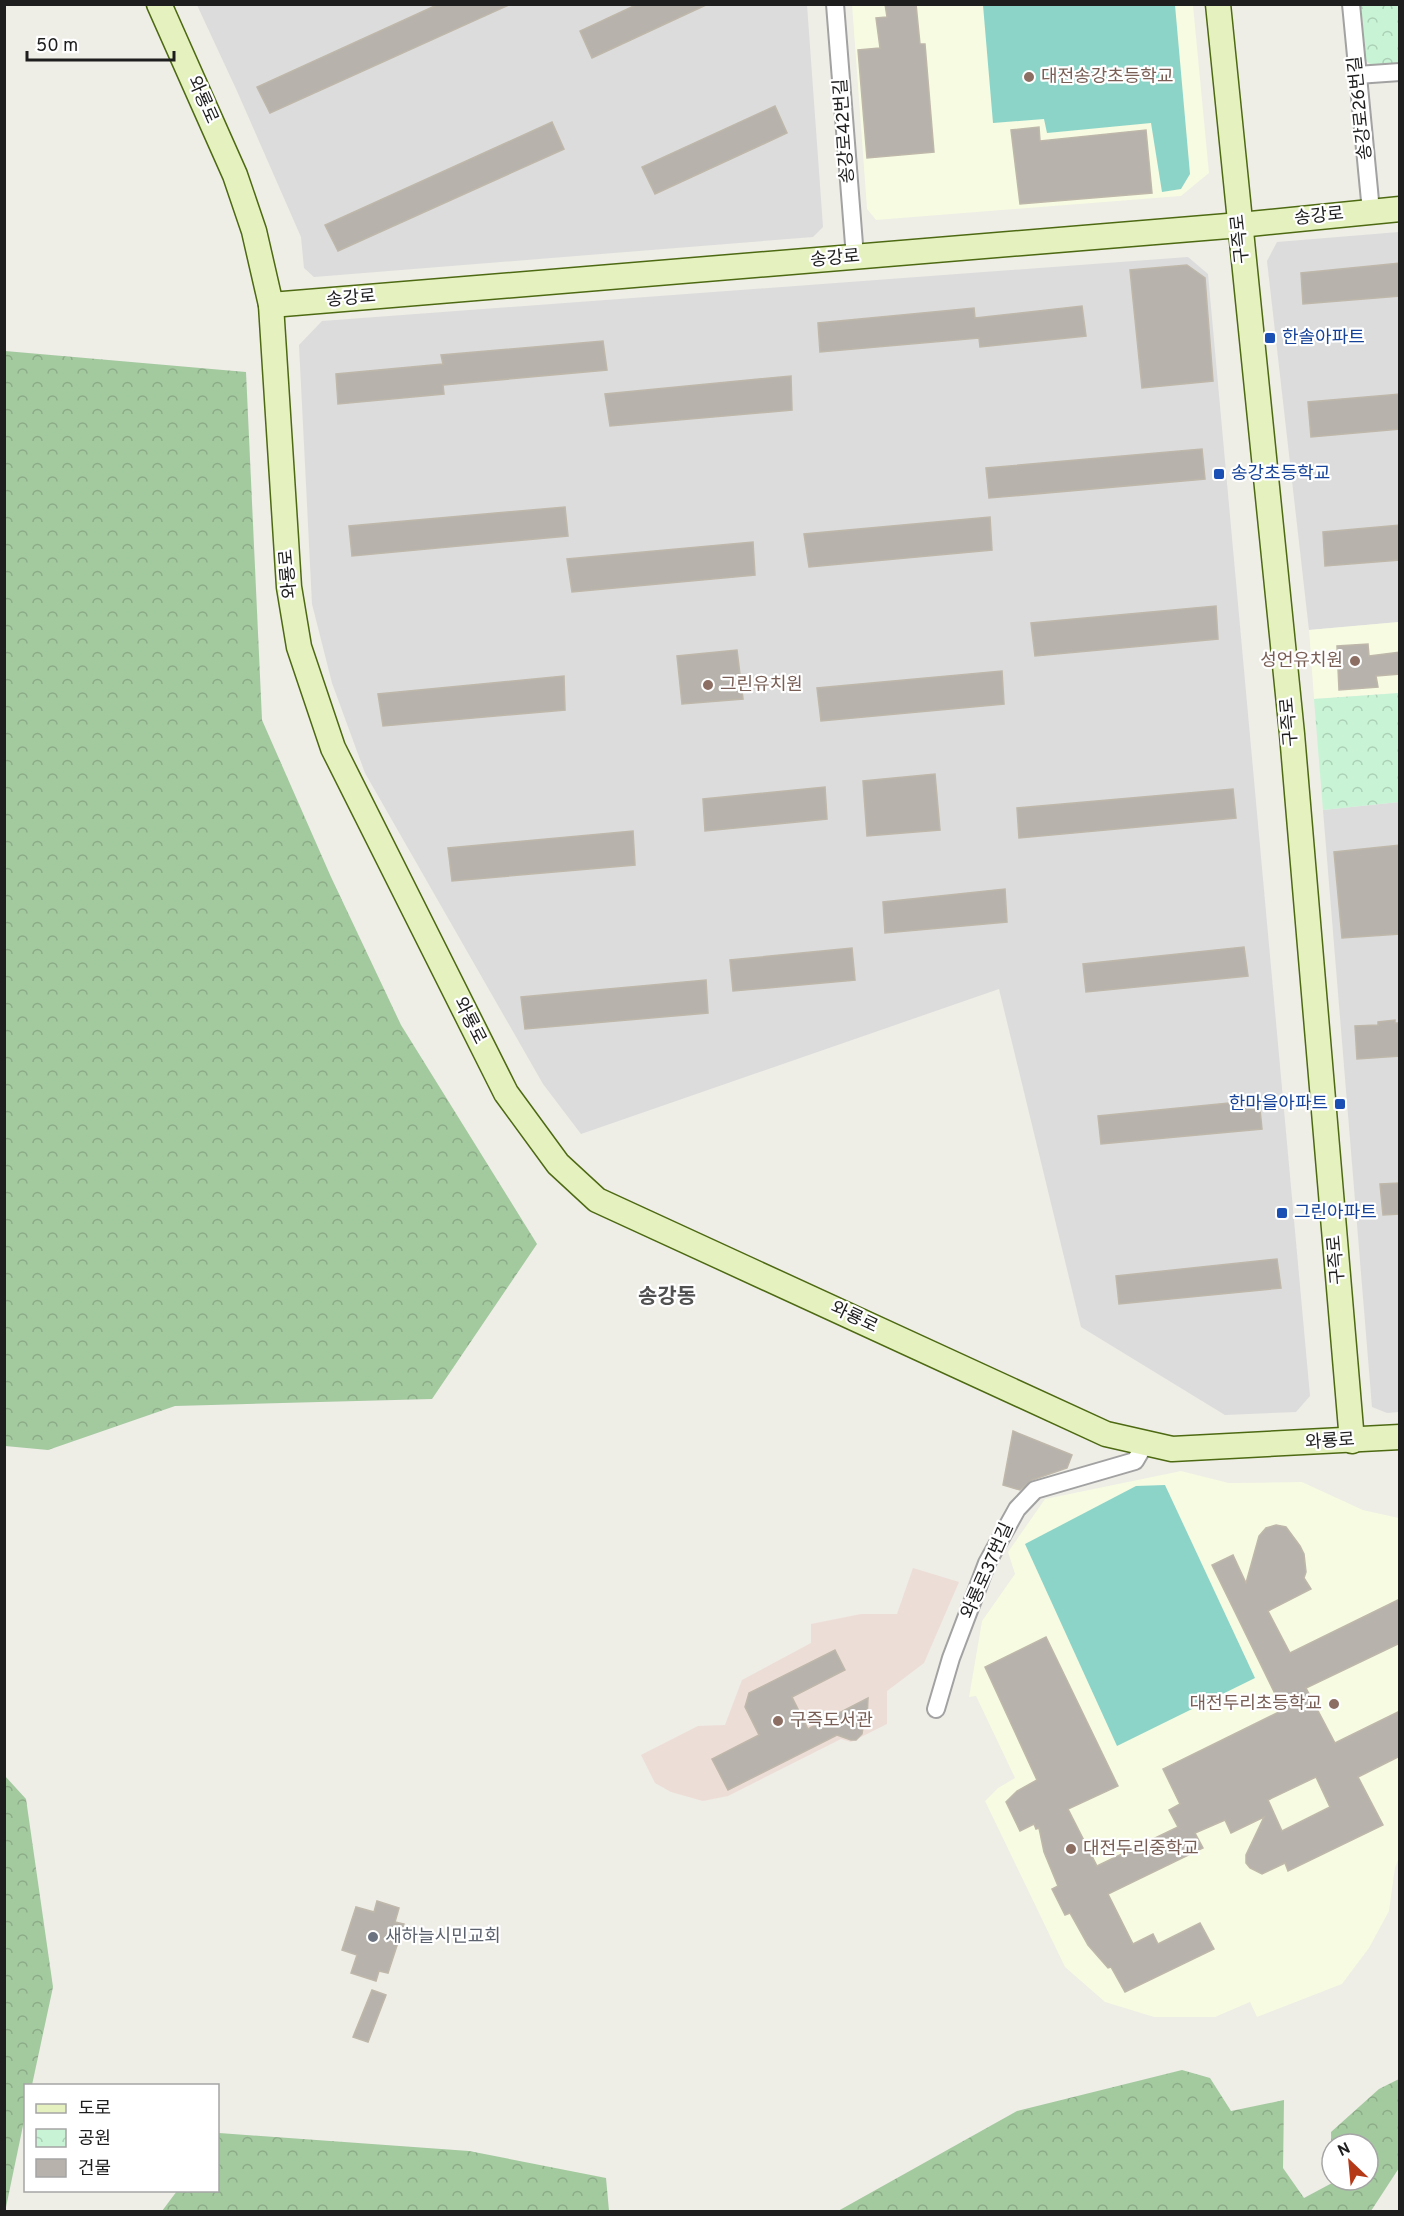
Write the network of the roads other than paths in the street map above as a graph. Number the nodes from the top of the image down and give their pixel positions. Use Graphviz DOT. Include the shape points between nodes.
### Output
graph roads {
  1 [pos="159,4"];
  2 [pos="836,4"];
  3 [pos="1218,4"];
  4 [pos="1351,4"];
  5 [pos="1400,72"];
  6 [pos="1357,75"];
  7 [pos="1400,209"];
  8 [pos="1371,211"];
  9 [pos="1240,225"];
  10 [pos="855,257"];
  11 [pos="271,305"];
  12 [pos="1400,1437"];
  13 [pos="1352,1441"];
  14 [pos="1145,1444"];
  15 [pos="936,1709"];
  1 -- 11 [label="main road, 와룡로" via="236,175"];
  2 -- 10 [label="street, 송강로42번길"];
  3 -- 9 [label="main road, 구즉로"];
  4 -- 6 [label="street, 송강로26번길"];
  5 -- 6 [label="street"];
  6 -- 8 [label="street, 송강로26번길"];
  7 -- 8 [label="main road, 송강로"];
  8 -- 9 [label="main road, 송강로"];
  9 -- 10 [label="main road, 송강로"];
  9 -- 13 [label="main road, 구즉로" via="1292,734"];
  10 -- 11 [label="main road, 송강로"];
  11 -- 14 [label="main road, 와룡로" via="289,587 299,647 333,748 387,859 506,1093 558,1164 597,1200 1106,1434"];
  12 -- 13 [label="main road, 와룡로"];
  13 -- 14 [label="main road, 와룡로" via="1172,1449"];
  14 -- 15 [label="street, 와룡로37번길" via="1135,1461 1035,1490 1017,1509 987,1563"];
}
